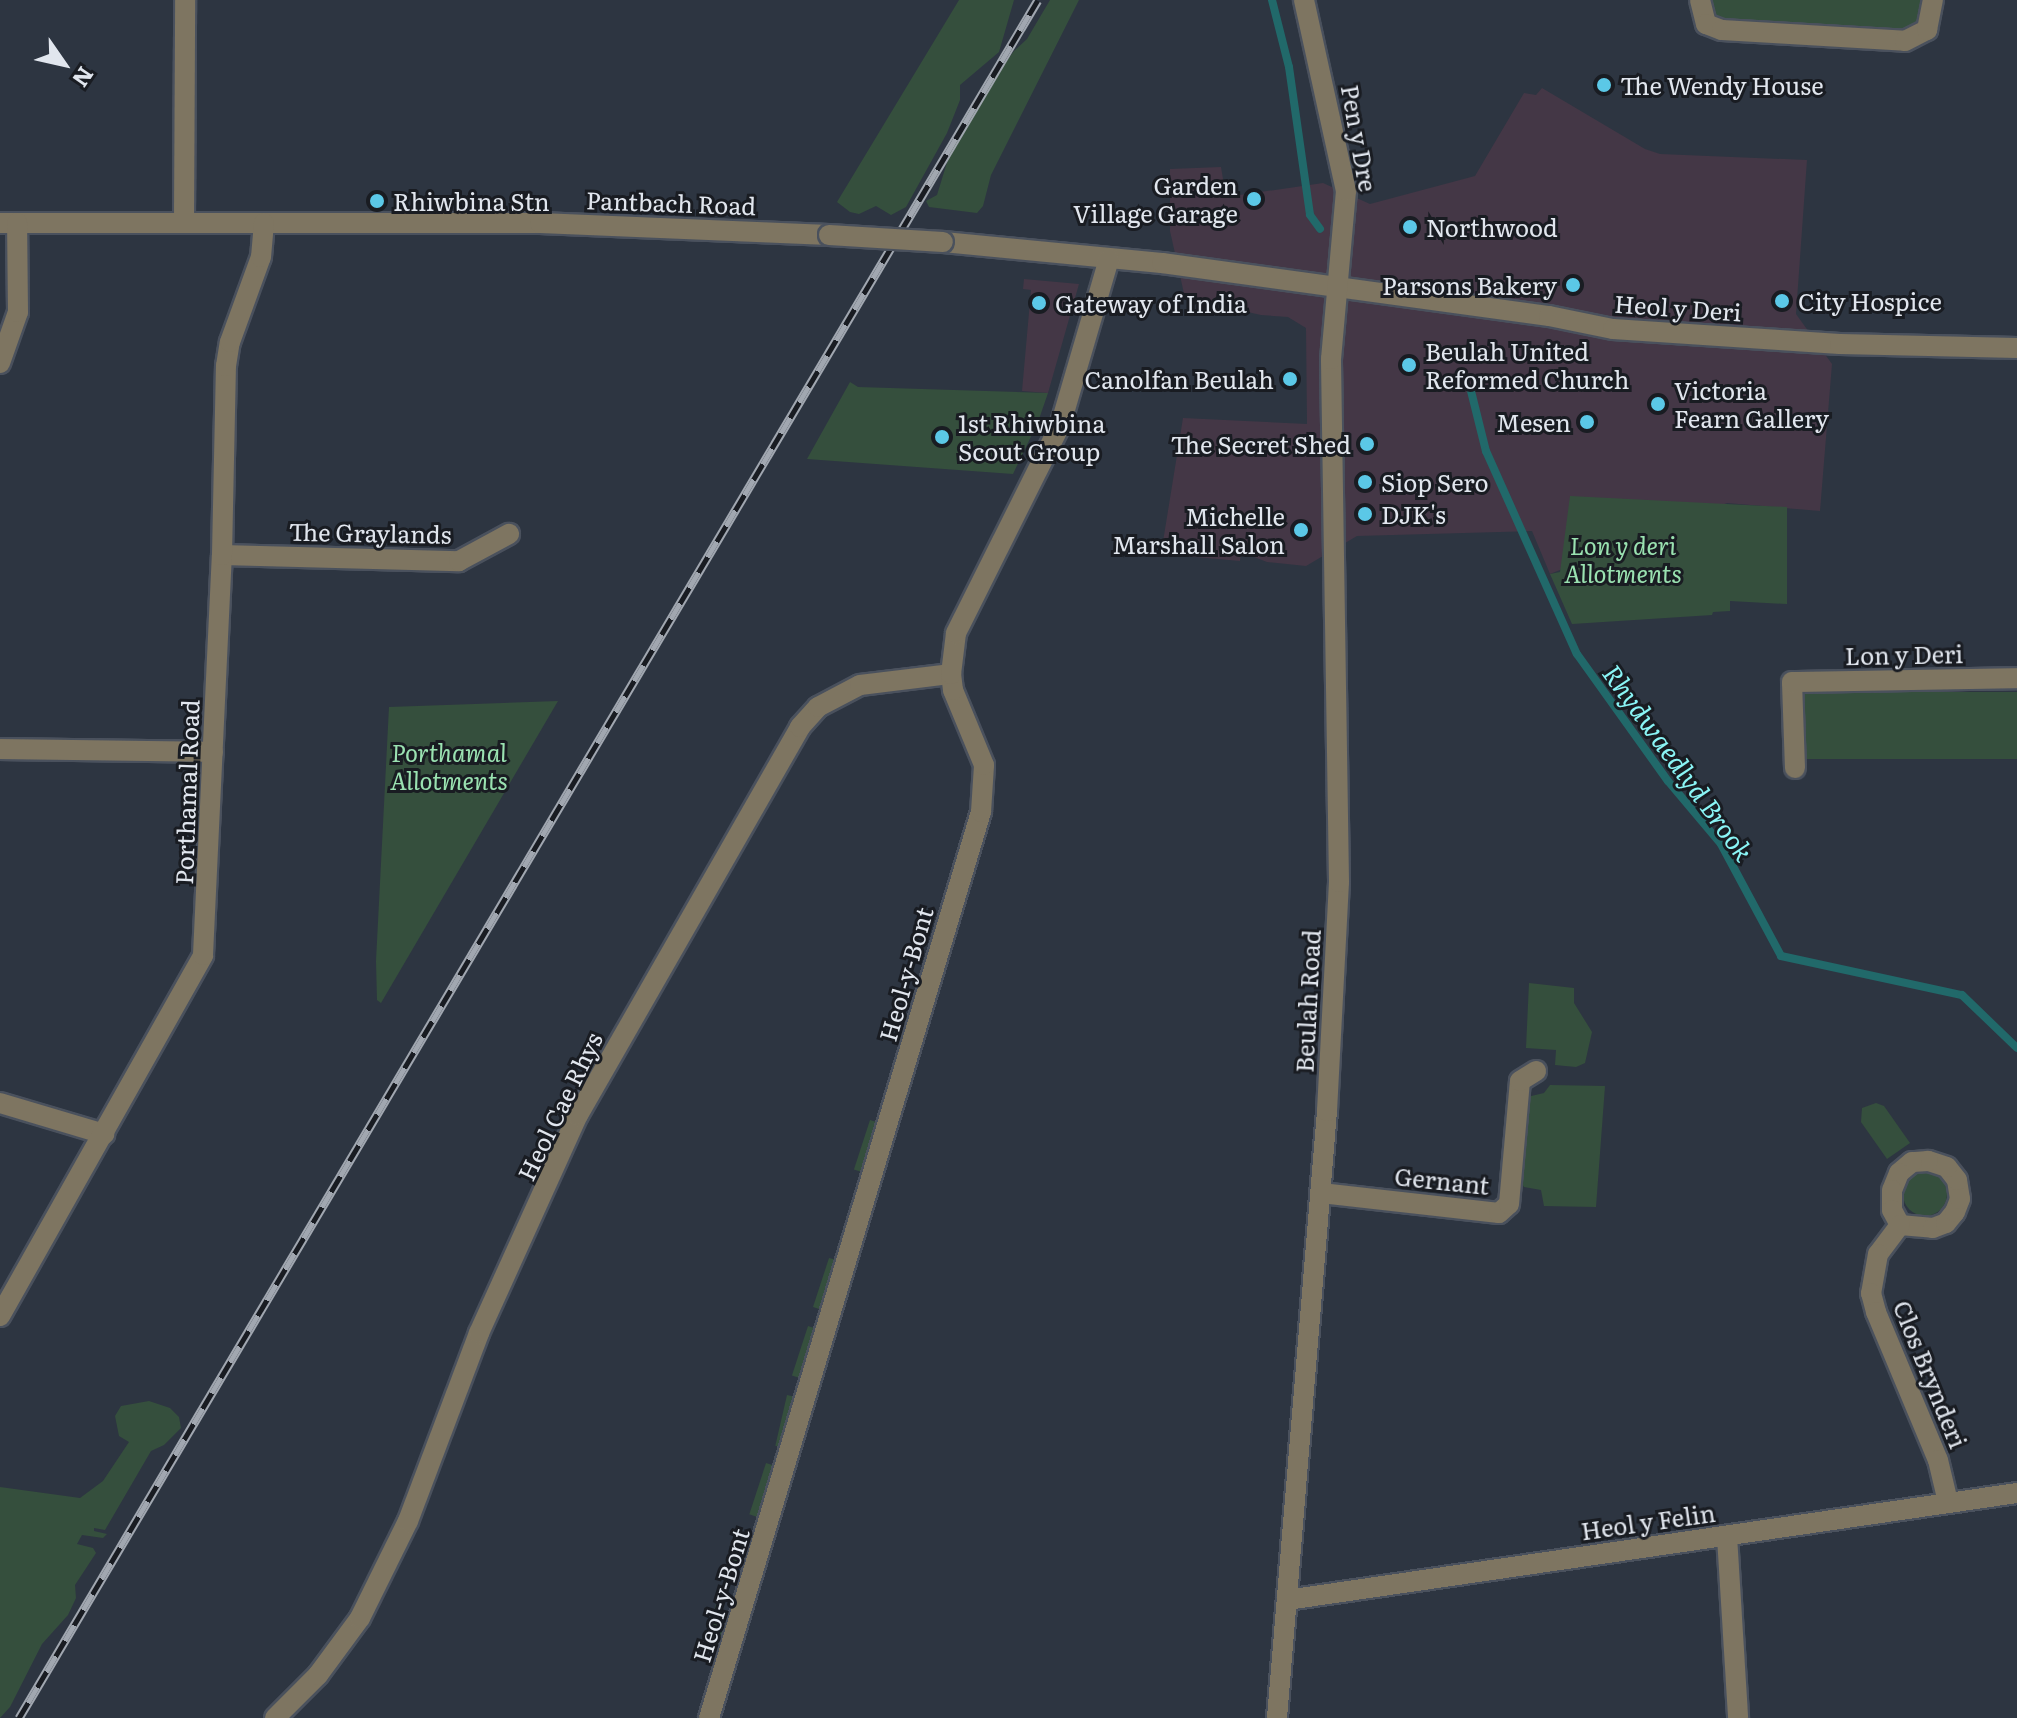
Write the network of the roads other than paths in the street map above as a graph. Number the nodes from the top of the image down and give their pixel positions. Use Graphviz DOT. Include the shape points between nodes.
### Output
graph roads {
  1 [pos="185,0"];
  2 [pos="1304,0"];
  3 [pos="1700,0"];
  4 [pos="1933,0"];
  5 [pos="184,222"];
  6 [pos="8,223"];
  7 [pos="264,223"];
  8 [pos="1109,259"];
  9 [pos="1337,286"];
  10 [pos="2017,348"];
  11 [pos="0,363"];
  12 [pos="509,534"];
  13 [pos="222,555"];
  14 [pos="951,674"];
  15 [pos="2017,678"];
  16 [pos="0,749"];
  17 [pos="213,752"];
  18 [pos="1795,768"];
  19 [pos="1536,1071"];
  20 [pos="0,1103"];
  21 [pos="104,1134"];
  22 [pos="1321,1193"];
  23 [pos="1900,1225"];
  24 [pos="0,1316"];
  25 [pos="2017,1493"];
  26 [pos="1948,1502"];
  27 [pos="1727,1536"];
  28 [pos="1287,1600"];
  29 [pos="275,1718"];
  30 [pos="709,1718"];
  31 [pos="1277,1718"];
  32 [pos="1738,1718"];
  1 -- 5 [label="street"];
  2 -- 9 [label="street, Pen y Dre" via="1344,170 1346,206"];
  3 -- 4 [label="street" via="1706,24 1722,30 1905,41 1927,30"];
  5 -- 6 [label="street, Pantbach Road"];
  5 -- 7 [label="street, Pantbach Road"];
  6 -- 11 [label="street" via="18,312"];
  7 -- 8 [label="street, Pantbach Road, bridge" via="540,223 829,235"];
  7 -- 13 [label="street, Porthamal Road" via="261,257 226,366"];
  8 -- 9 [label="street, Pantbach Road"];
  8 -- 14 [label="street, Heol-y-Bont" via="1061,423 960,625"];
  9 -- 10 [label="street, Heol y Deri" via="1613,329 1840,344"];
  9 -- 22 [label="street, Beulah Road" via="1331,359 1338,914"];
  12 -- 13 [label="street, The Graylands" via="459,561"];
  13 -- 17 [label="street, Porthamal Road"];
  14 -- 29 [label="street, Heol Cae Rhys" via="860,685 818,707 800,727 578,1115 479,1333 408,1521 351,1633"];
  14 -- 30 [label="street, Heol-y-Bont" via="984,765 981,812"];
  15 -- 18 [label="street, Lon y Deri" via="1792,682"];
  16 -- 17 [label="street"];
  17 -- 21 [label="street, Porthamal Road" via="203,955"];
  19 -- 22 [label="street, Gernant" via="1520,1081 1509,1204 1499,1213"];
  20 -- 21 [label="street"];
  21 -- 24 [label="street, Porthamal Road"];
  22 -- 28 [label="street, Beulah Road"];
  23 -- 26 [label="street, Clos Brynderi" via="1878,1254 1871,1293 1938,1460"];
  25 -- 26 [label="street, Heol y Felin"];
  26 -- 27 [label="street, Heol y Felin"];
  27 -- 28 [label="street, Heol y Felin"];
  27 -- 32 [label="street"];
  28 -- 31 [label="street, Beulah Road"];
}
